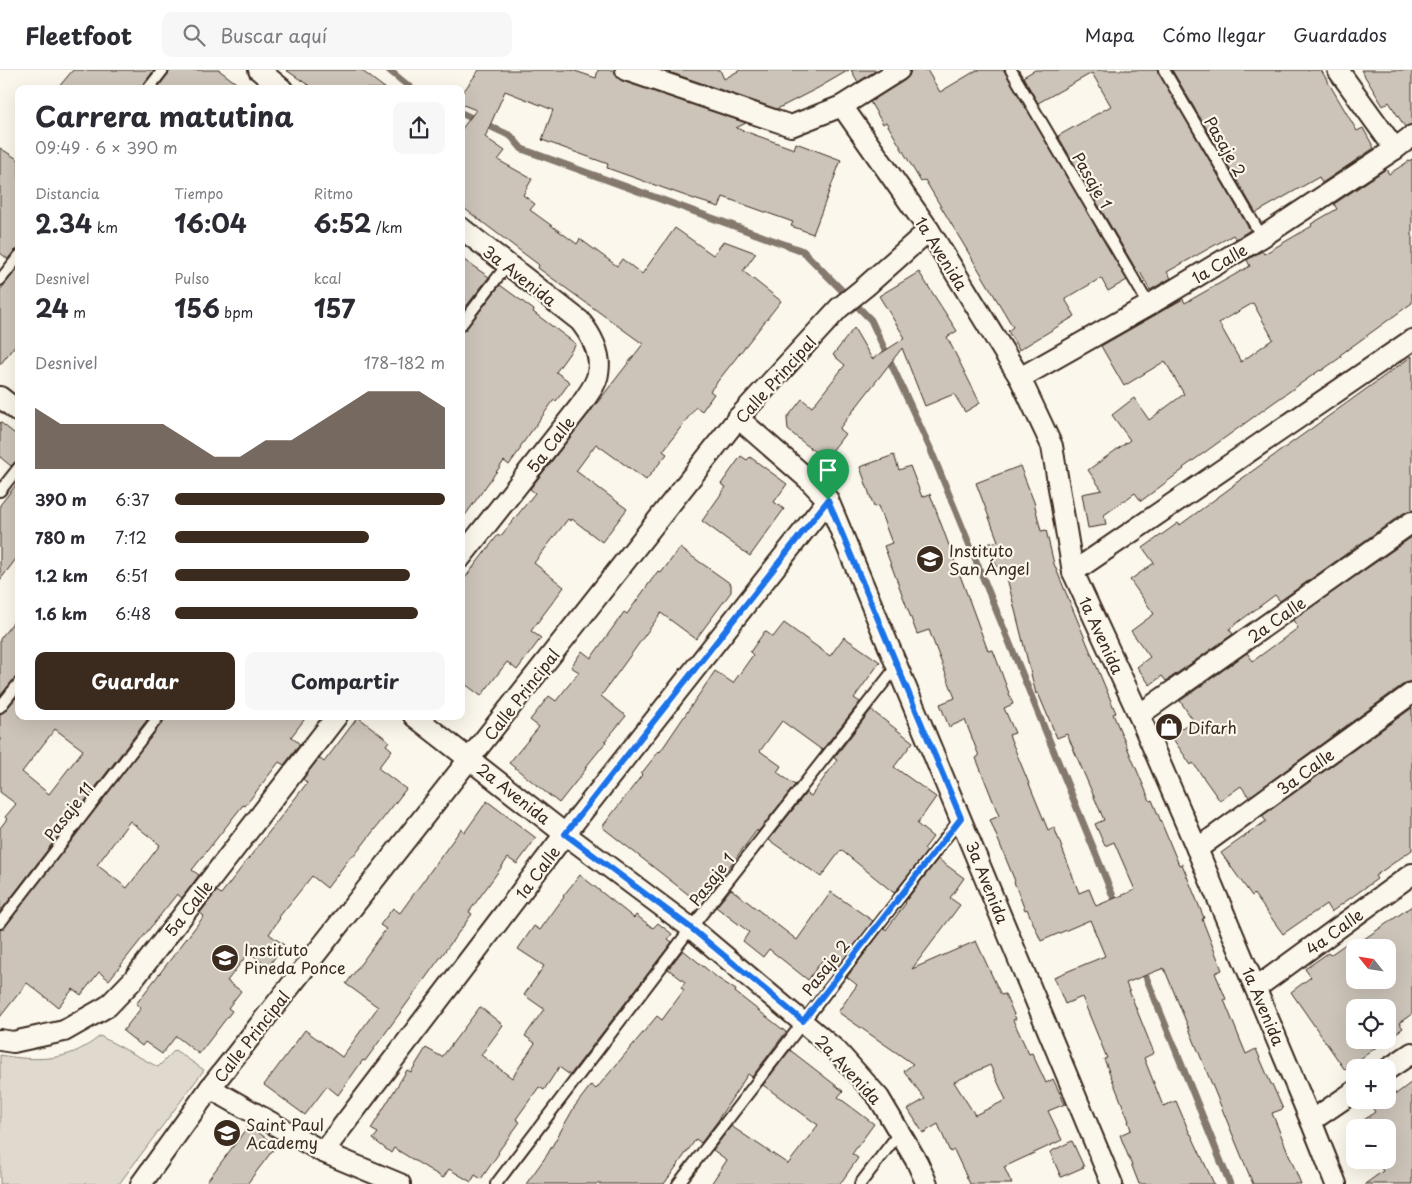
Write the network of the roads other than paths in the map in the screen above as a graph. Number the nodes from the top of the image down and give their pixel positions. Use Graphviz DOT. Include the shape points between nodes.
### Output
graph roads {
  1 [pos="163,70"];
  2 [pos="259,70"];
  3 [pos="626,70"];
  4 [pos="899,70"];
  5 [pos="1011,70"];
  6 [pos="1164,70"];
  7 [pos="1338,70"];
  8 [pos="151,85"];
  9 [pos="277,85"];
  10 [pos="842,106"];
  11 [pos="1412,136"];
  12 [pos="1395,149"];
  13 [pos="929,230"];
  14 [pos="465,231"];
  15 [pos="1262,237"];
  16 [pos="15,261"];
  17 [pos="507,265"];
  18 [pos="0,280"];
  19 [pos="1149,305"];
  20 [pos="465,320"];
  21 [pos="580,321"];
  22 [pos="1412,340"];
  23 [pos="1020,378"];
  24 [pos="0,397"];
  25 [pos="15,409"];
  26 [pos="738,418"];
  27 [pos="15,472"];
  28 [pos="0,491"];
  29 [pos="828,500"];
  30 [pos="1412,522"];
  31 [pos="465,552"];
  32 [pos="1073,572"];
  33 [pos="898,666"];
  34 [pos="15,688"];
  35 [pos="1412,693"];
  36 [pos="0,707"];
  37 [pos="1139,715"];
  38 [pos="157,720"];
  39 [pos="334,720"];
  40 [pos="419,720"];
  41 [pos="469,759"];
  42 [pos="961,818"];
  43 [pos="565,834"];
  44 [pos="1197,849"];
  45 [pos="1412,874"];
  46 [pos="0,923"];
  47 [pos="691,928"];
  48 [pos="1256,988"];
  49 [pos="803,1021"];
  50 [pos="0,1040"];
  51 [pos="1412,1053"];
  52 [pos="1396,1064"];
  53 [pos="210,1088"];
  54 [pos="1346,1097"];
  55 [pos="1311,1121"];
  56 [pos="900,1132"];
  57 [pos="322,1152"];
  58 [pos="141,1184"];
  59 [pos="400,1184"];
  60 [pos="496,1184"];
  61 [pos="678,1184"];
  62 [pos="860,1184"];
  63 [pos="928,1184"];
  64 [pos="1112,1184"];
  65 [pos="1336,1184"];
  1 -- 8 [label="lane"];
  2 -- 9 [label="street"];
  3 -- 10 [label="street" via="791,126"];
  4 -- 10 [label="street"];
  5 -- 19 [label="lane, Pasaje 1"];
  6 -- 15 [label="lane, Pasaje 2"];
  7 -- 12 [label="street"];
  10 -- 13 [label="street, 1a Avenida"];
  11 -- 12 [label="street, 1a Calle"];
  12 -- 15 [label="street, 1a Calle"];
  13 -- 23 [label="street, 1a Avenida"];
  13 -- 26 [label="street, Calle Principal" via="839,308"];
  14 -- 17 [label="street, 3a Avenida"];
  15 -- 19 [label="street, 1a Calle"];
  16 -- 18 [label="lane"];
  17 -- 20 [label="lane"];
  17 -- 21 [label="street, 3a Avenida"];
  19 -- 23 [label="street, 1a Calle"];
  21 -- 31 [label="street, 5a Calle" via="598,356 598,374 592,388"];
  22 -- 32 [label="street"];
  23 -- 32 [label="street, 1a Avenida" via="1052,446"];
  24 -- 25 [label="street"];
  26 -- 29 [label="street, 3a Avenida"];
  26 -- 41 [label="street, Calle Principal"];
  27 -- 28 [label="lane"];
  29 -- 33 [label="street, 3a Avenida"];
  29 -- 43 [label="street, 1a Calle"];
  30 -- 37 [label="street, 2a Calle"];
  32 -- 37 [label="street, 1a Avenida"];
  33 -- 42 [label="street, 3a Avenida"];
  33 -- 47 [label="lane, Pasaje 1"];
  34 -- 36 [label="lane"];
  35 -- 44 [label="street, 3a Calle"];
  37 -- 44 [label="street, 1a Avenida"];
  38 -- 46 [label="lane, Pasaje 11"];
  39 -- 50 [label="street, 5a Calle" via="133,980 108,1006 64,1031 13,1042"];
  40 -- 41 [label="street, 2a Avenida"];
  41 -- 43 [label="street, 2a Avenida"];
  41 -- 53 [label="street, Calle Principal"];
  42 -- 49 [label="lane, Pasaje 2"];
  42 -- 64 [label="street, 3a Avenida"];
  43 -- 47 [label="street, 2a Avenida"];
  43 -- 57 [label="street, 1a Calle"];
  44 -- 48 [label="street, 1a Avenida"];
  45 -- 48 [label="street, 4a Calle"];
  47 -- 49 [label="street, 2a Avenida"];
  47 -- 60 [label="lane, Pasaje 1"];
  48 -- 55 [label="street, 1a Avenida"];
  49 -- 56 [label="street, 2a Avenida" via="837,1051 879,1098"];
  49 -- 61 [label="lane, Pasaje 2"];
  51 -- 52 [label="street"];
  53 -- 57 [label="street"];
  53 -- 58 [label="street, Calle Principal"];
  54 -- 55 [label="street"];
  55 -- 65 [label="street, 1a Avenida"];
  56 -- 62 [label="lane"];
  56 -- 63 [label="street, 2a Avenida"];
  57 -- 59 [label="street"];
}
